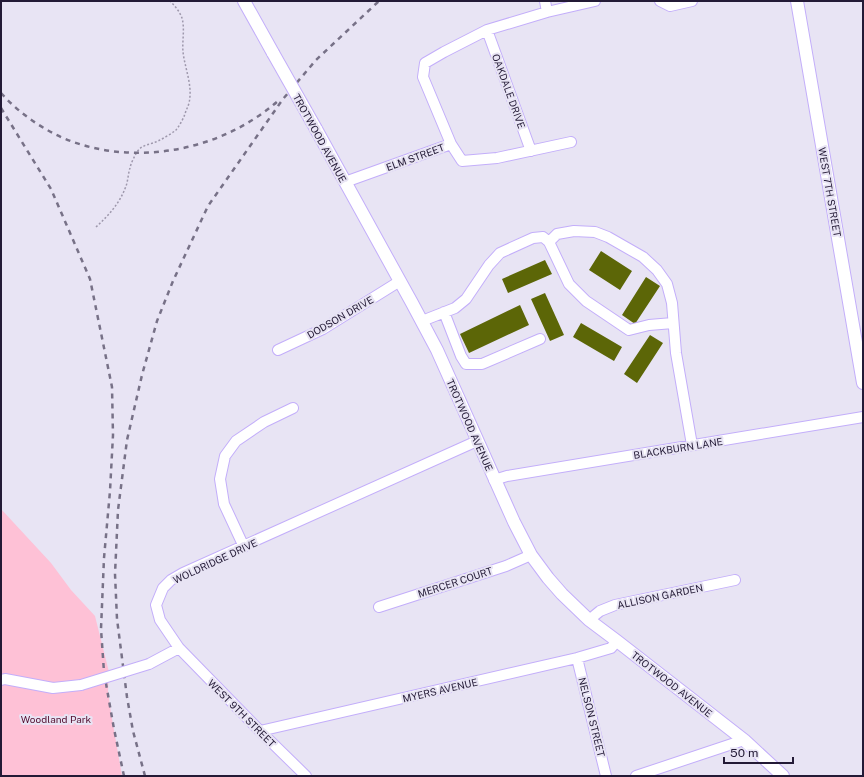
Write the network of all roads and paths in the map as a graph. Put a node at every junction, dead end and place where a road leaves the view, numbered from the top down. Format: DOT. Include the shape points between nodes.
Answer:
graph roads {
  1 [pos="170,1"];
  2 [pos="244,1"];
  3 [pos="545,1"];
  4 [pos="595,1"];
  5 [pos="660,1"];
  6 [pos="692,1"];
  7 [pos="797,1"];
  8 [pos="547,12"];
  9 [pos="487,30"];
  10 [pos="570,142"];
  11 [pos="451,144"];
  12 [pos="531,151"];
  13 [pos="345,182"];
  14 [pos="96,227"];
  15 [pos="549,242"];
  16 [pos="400,281"];
  17 [pos="444,312"];
  18 [pos="422,321"];
  19 [pos="673,324"];
  20 [pos="540,339"];
  21 [pos="859,342"];
  22 [pos="278,350"];
  23 [pos="863,383"];
  24 [pos="293,408"];
  25 [pos="863,418"];
  26 [pos="477,441"];
  27 [pos="692,445"];
  28 [pos="494,480"];
  29 [pos="244,547"];
  30 [pos="531,555"];
  31 [pos="735,580"];
  32 [pos="379,607"];
  33 [pos="589,620"];
  34 [pos="617,641"];
  35 [pos="179,648"];
  36 [pos="577,658"];
  37 [pos="1,680"];
  38 [pos="260,731"];
  39 [pos="744,740"];
  40 [pos="306,776"];
  41 [pos="606,776"];
  42 [pos="636,776"];
  43 [pos="783,776"];
  1 -- 14 [label="path" via="182,18 189,104 177,129 168,136 139,149 130,168 121,199"];
  2 -- 13 [label="main road, TROTWOOD AVENUE, bridge"];
  3 -- 8 [label="street"];
  4 -- 8 [label="street"];
  5 -- 6 [label="street" via="670,6"];
  7 -- 21 [label="main road, WEST 7TH STREET"];
  8 -- 9 [label="street"];
  9 -- 11 [label="street" via="425,63 423,77"];
  9 -- 12 [label="street, OAKDALE DRIVE"];
  10 -- 12 [label="street, ELM STREET"];
  11 -- 12 [label="street, ELM STREET" via="462,161 497,158"];
  11 -- 13 [label="street, ELM STREET"];
  13 -- 16 [label="main road, TROTWOOD AVENUE"];
  15 -- 17 [label="street" via="543,237 533,238 500,253 466,299"];
  15 -- 19 [label="street" via="569,284 586,301 629,330 649,325"];
  15 -- 19 [label="street" via="557,234 574,231 595,232 644,257 667,284 672,303"];
  16 -- 18 [label="main road, TROTWOOD AVENUE"];
  16 -- 22 [label="street, DODSON DRIVE" via="323,329"];
  17 -- 18 [label="street"];
  17 -- 20 [label="street" via="466,364 482,364"];
  18 -- 26 [label="main road, TROTWOOD AVENUE"];
  19 -- 27 [label="street"];
  21 -- 23 [label="main road, WEST 7TH STREET"];
  24 -- 29 [label="street" via="236,440 225,456 220,479 224,504"];
  25 -- 27 [label="street, BLACKBURN LANE"];
  26 -- 28 [label="main road, TROTWOOD AVENUE"];
  26 -- 29 [label="street, WOLDRIDGE DRIVE"];
  27 -- 28 [label="street, BLACKBURN LANE"];
  28 -- 30 [label="main road, TROTWOOD AVENUE"];
  29 -- 35 [label="street, WOLDRIDGE DRIVE" via="183,573 163,588 156,605 160,620"];
  30 -- 32 [label="street, MERCER COURT" via="506,566"];
  30 -- 33 [label="main road, TROTWOOD AVENUE" via="562,594"];
  31 -- 33 [label="street, ALLISON GARDEN" via="615,605 600,611"];
  33 -- 34 [label="main road, TROTWOOD AVENUE"];
  34 -- 36 [label="street, MYERS AVENUE" via="611,648"];
  34 -- 39 [label="main road, TROTWOOD AVENUE"];
  35 -- 37 [label="street, bridge" via="149,664 81,685 53,688"];
  35 -- 38 [label="street, WEST 9TH STREET"];
  36 -- 38 [label="street, MYERS AVENUE"];
  36 -- 41 [label="street, NELSON STREET"];
  38 -- 40 [label="street, WEST 9TH STREET"];
  39 -- 42 [label="street"];
  39 -- 43 [label="main road, TROTWOOD AVENUE"];
}
